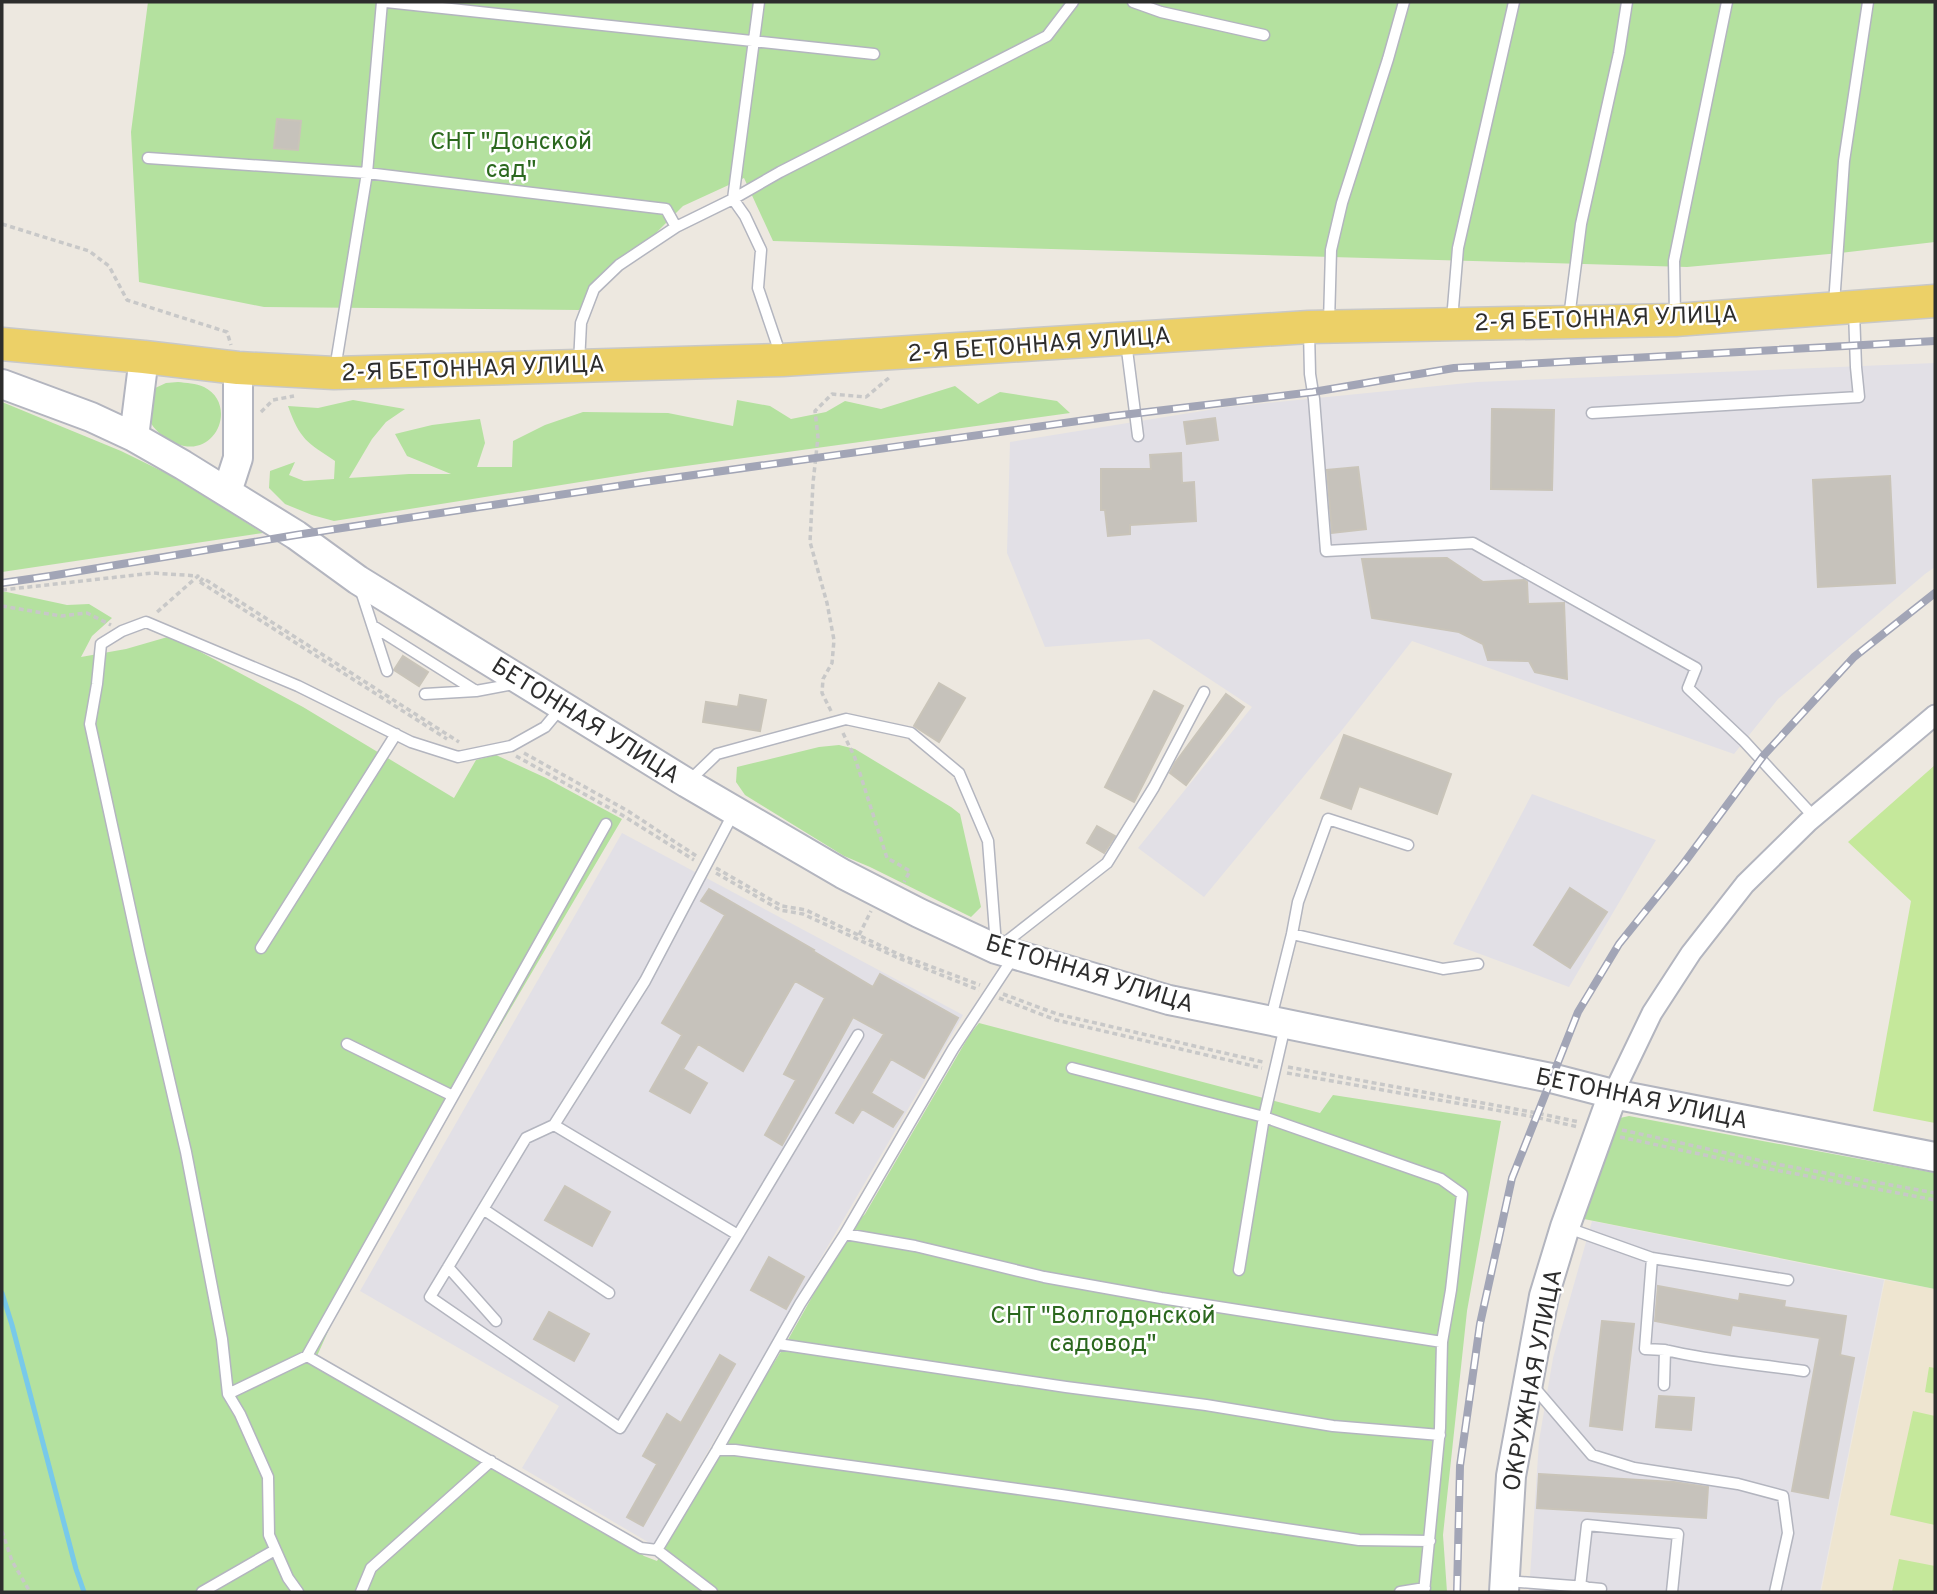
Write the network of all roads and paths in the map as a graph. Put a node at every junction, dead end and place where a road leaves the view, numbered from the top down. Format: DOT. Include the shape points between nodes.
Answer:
graph roads {
  1 [pos="384,2"];
  2 [pos="759,2"];
  3 [pos="1073,2"];
  4 [pos="1133,2"];
  5 [pos="1404,2"];
  6 [pos="1514,2"];
  7 [pos="1627,2"];
  8 [pos="1727,2"];
  9 [pos="1868,2"];
  10 [pos="1264,35"];
  11 [pos="754,41"];
  12 [pos="874,54"];
  13 [pos="148,158"];
  14 [pos="367,173"];
  15 [pos="733,199"];
  16 [pos="2,224"];
  17 [pos="676,227"];
  18 [pos="1935,301"];
  19 [pos="1844,307"];
  20 [pos="1675,320"];
  21 [pos="1568,321"];
  22 [pos="1452,323"];
  23 [pos="1319,327"];
  24 [pos="2,329"];
  25 [pos="1126,338"];
  26 [pos="2,344"];
  27 [pos="144,357"];
  28 [pos="782,360"];
  29 [pos="579,366"];
  30 [pos="238,368"];
  31 [pos="334,373"];
  32 [pos="890,376"];
  33 [pos="2,384"];
  34 [pos="306,396"];
  35 [pos="1592,413"];
  36 [pos="257,418"];
  37 [pos="1138,436"];
  38 [pos="134,438"];
  39 [pos="228,492"];
  40 [pos="200,579"];
  41 [pos="358,580"];
  42 [pos="2,590"];
  43 [pos="2,606"];
  44 [pos="146,622"];
  45 [pos="373,626"];
  46 [pos="122,631"];
  47 [pos="387,671"];
  48 [pos="524,682"];
  49 [pos="476,691"];
  50 [pos="1204,692"];
  51 [pos="425,695"];
  52 [pos="563,706"];
  53 [pos="833,715"];
  54 [pos="1935,715"];
  55 [pos="839,726"];
  56 [pos="396,734"];
  57 [pos="463,744"];
  58 [pos="687,783"];
  59 [pos="735,811"];
  60 [pos="1814,817"];
  61 [pos="607,824"];
  62 [pos="1408,845"];
  63 [pos="894,900"];
  64 [pos="1292,934"];
  65 [pos="859,935"];
  66 [pos="261,948"];
  67 [pos="1006,952"];
  68 [pos="1478,964"];
  69 [pos="1278,1023"];
  70 [pos="858,1035"];
  71 [pos="347,1044"];
  72 [pos="1072,1068"];
  73 [pos="1613,1094"];
  74 [pos="453,1096"];
  75 [pos="1264,1117"];
  76 [pos="554,1125"];
  77 [pos="1619,1129"];
  78 [pos="1611,1135"];
  79 [pos="1935,1157"];
  80 [pos="1935,1193"];
  81 [pos="1935,1200"];
  82 [pos="483,1209"];
  83 [pos="1565,1227"];
  84 [pos="845,1234"];
  85 [pos="738,1236"];
  86 [pos="1652,1258"];
  87 [pos="448,1267"];
  88 [pos="1239,1270"];
  89 [pos="1787,1280"];
  90 [pos="609,1293"];
  91 [pos="496,1321"];
  92 [pos="1442,1342"];
  93 [pos="778,1345"];
  94 [pos="1665,1350"];
  95 [pos="307,1356"];
  96 [pos="1804,1371"];
  97 [pos="1528,1380"];
  98 [pos="1664,1384"];
  99 [pos="228,1394"];
  100 [pos="1440,1435"];
  101 [pos="717,1450"];
  102 [pos="491,1461"];
  103 [pos="2,1531"];
  104 [pos="1430,1541"];
  105 [pos="275,1550"];
  106 [pos="657,1550"];
  107 [pos="1504,1586"];
  108 [pos="1425,1590"];
  109 [pos="1601,1590"];
  110 [pos="30,1592"];
  111 [pos="202,1592"];
  112 [pos="298,1592"];
  113 [pos="361,1592"];
  114 [pos="712,1592"];
  115 [pos="1400,1592"];
  116 [pos="1672,1592"];
  117 [pos="1775,1592"];
  1 -- 11 [label="lane"];
  1 -- 14 [label="lane"];
  2 -- 11 [label="lane"];
  3 -- 15 [label="lane" via="1047,36"];
  4 -- 10 [label="lane"];
  5 -- 23 [label="lane" via="1342,203"];
  6 -- 22 [label="lane" via="1458,248"];
  7 -- 21 [label="lane" via="1581,224"];
  8 -- 20 [label="lane" via="1674,261"];
  9 -- 19 [label="lane" via="1844,161"];
  11 -- 12 [label="lane"];
  11 -- 15 [label="lane"];
  13 -- 14 [label="lane"];
  14 -- 17 [label="lane" via="666,209"];
  14 -- 31 [label="lane"];
  15 -- 17 [label="lane"];
  15 -- 28 [label="lane" via="761,250 758,288"];
  16 -- 30 [label="path" via="89,251 110,266 127,300 227,332"];
  17 -- 29 [label="lane" via="619,265 594,289 581,323"];
  18 -- 19 [label="main road, 2-Я БЕТОННАЯ УЛИЦА"];
  19 -- 20 [label="main road, 2-Я БЕТОННАЯ УЛИЦА"];
  19 -- 35 [label="lane" via="1859,397"];
  20 -- 21 [label="main road, 2-Я БЕТОННАЯ УЛИЦА"];
  21 -- 22 [label="main road, 2-Я БЕТОННАЯ УЛИЦА"];
  22 -- 23 [label="main road, 2-Я БЕТОННАЯ УЛИЦА"];
  23 -- 25 [label="main road, 2-Я БЕТОННАЯ УЛИЦА"];
  23 -- 60 [label="lane" via="1310,374 1326,551 1473,543 1696,668 1688,688"];
  24 -- 27 [label="main road, 2-Я БЕТОННАЯ УЛИЦА"];
  25 -- 28 [label="main road, 2-Я БЕТОННАЯ УЛИЦА"];
  25 -- 37 [label="lane"];
  26 -- 27 [label="main road, 2-Я БЕТОННАЯ УЛИЦА"];
  27 -- 30 [label="main road, 2-Я БЕТОННАЯ УЛИЦА"];
  27 -- 38 [label="main road"];
  28 -- 29 [label="main road, 2-Я БЕТОННАЯ УЛИЦА"];
  29 -- 31 [label="main road, 2-Я БЕТОННАЯ УЛИЦА"];
  30 -- 31 [label="main road, 2-Я БЕТОННАЯ УЛИЦА"];
  30 -- 39 [label="main road" via="238,458"];
  32 -- 53 [label="path" via="866,397 832,394 815,411 818,437 810,542 834,640 822,693"];
  33 -- 38 [label="main road, БЕТОННАЯ УЛИЦА" via="92,417"];
  34 -- 36 [label="path" via="273,400"];
  38 -- 39 [label="main road, БЕТОННАЯ УЛИЦА"];
  39 -- 41 [label="main road, БЕТОННАЯ УЛИЦА"];
  40 -- 42 [label="path" via="153,573"];
  40 -- 44 [label="path"];
  40 -- 57 [label="path"];
  41 -- 45 [label="lane"];
  41 -- 48 [label="main road, БЕТОННАЯ УЛИЦА"];
  43 -- 46 [label="path" via="61,616 87,613"];
  44 -- 46 [label="lane"];
  44 -- 56 [label="lane" via="298,685"];
  45 -- 47 [label="lane"];
  45 -- 49 [label="lane"];
  46 -- 99 [label="lane" via="101,644 90,724 186,1152"];
  48 -- 49 [label="lane"];
  48 -- 52 [label="main road, БЕТОННАЯ УЛИЦА"];
  49 -- 51 [label="lane"];
  50 -- 67 [label="lane" via="1107,863"];
  52 -- 56 [label="lane" via="545,727 511,746 458,757"];
  52 -- 58 [label="main road, БЕТОННАЯ УЛИЦА"];
  54 -- 60 [label="street, ОКРУЖНАЯ УЛИЦА"];
  55 -- 63 [label="path" via="855,758 887,858 910,871"];
  56 -- 66 [label="lane"];
  58 -- 59 [label="main road, БЕТОННАЯ УЛИЦА"];
  58 -- 67 [label="lane" via="717,754 846,719 911,733 959,773 988,841"];
  59 -- 63 [label="main road, БЕТОННАЯ УЛИЦА"];
  59 -- 76 [label="lane" via="645,981"];
  60 -- 73 [label="street, ОКРУЖНАЯ УЛИЦА" via="1745,884 1691,953 1652,1013"];
  61 -- 74 [label="lane"];
  62 -- 64 [label="lane" via="1328,820 1298,902"];
  63 -- 65 [label="path" via="884,918 871,911"];
  63 -- 67 [label="main road, БЕТОННАЯ УЛИЦА"];
  64 -- 68 [label="lane" via="1443,969"];
  64 -- 69 [label="lane"];
  67 -- 69 [label="main road, БЕТОННАЯ УЛИЦА" via="1169,1000"];
  67 -- 84 [label="lane"];
  69 -- 73 [label="main road, БЕТОННАЯ УЛИЦА"];
  69 -- 75 [label="lane"];
  70 -- 85 [label="lane"];
  71 -- 74 [label="lane"];
  72 -- 75 [label="lane"];
  73 -- 79 [label="main road, БЕТОННАЯ УЛИЦА"];
  73 -- 83 [label="main road, ОКРУЖНАЯ УЛИЦА"];
  74 -- 95 [label="lane"];
  75 -- 88 [label="lane"];
  75 -- 92 [label="lane" via="1441,1179 1462,1194"];
  76 -- 82 [label="lane" via="526,1138"];
  76 -- 85 [label="lane"];
  77 -- 80 [label="path"];
  78 -- 81 [label="path"];
  82 -- 87 [label="lane"];
  82 -- 90 [label="lane"];
  83 -- 86 [label="lane"];
  83 -- 97 [label="main road, ОКРУЖНАЯ УЛИЦА" via="1544,1296"];
  84 -- 92 [label="lane" via="1070,1282"];
  84 -- 93 [label="lane"];
  85 -- 87 [label="lane" via="620,1428 430,1297"];
  86 -- 89 [label="lane"];
  86 -- 94 [label="lane" via="1645,1349"];
  87 -- 91 [label="lane"];
  92 -- 100 [label="lane"];
  93 -- 100 [label="lane" via="1333,1426"];
  93 -- 101 [label="lane"];
  94 -- 96 [label="lane"];
  94 -- 98 [label="lane"];
  95 -- 99 [label="lane"];
  95 -- 102 [label="lane"];
  97 -- 107 [label="main road, ОКРУЖНАЯ УЛИЦА" via="1511,1476"];
  97 -- 117 [label="lane" via="1592,1455 1634,1468 1783,1496 1787,1532"];
  99 -- 105 [label="lane" via="268,1477 268,1535"];
  100 -- 104 [label="lane"];
  101 -- 104 [label="lane" via="1359,1540"];
  101 -- 106 [label="lane"];
  102 -- 106 [label="lane" via="641,1548"];
  102 -- 113 [label="lane" via="371,1568"];
  103 -- 110 [label="path"];
  104 -- 108 [label="lane"];
  105 -- 111 [label="lane"];
  105 -- 112 [label="lane"];
  106 -- 114 [label="lane"];
  107 -- 109 [label="lane"];
  108 -- 115 [label="lane"];
  109 -- 116 [label="lane" via="1580,1587 1587,1525 1678,1534"];
}
